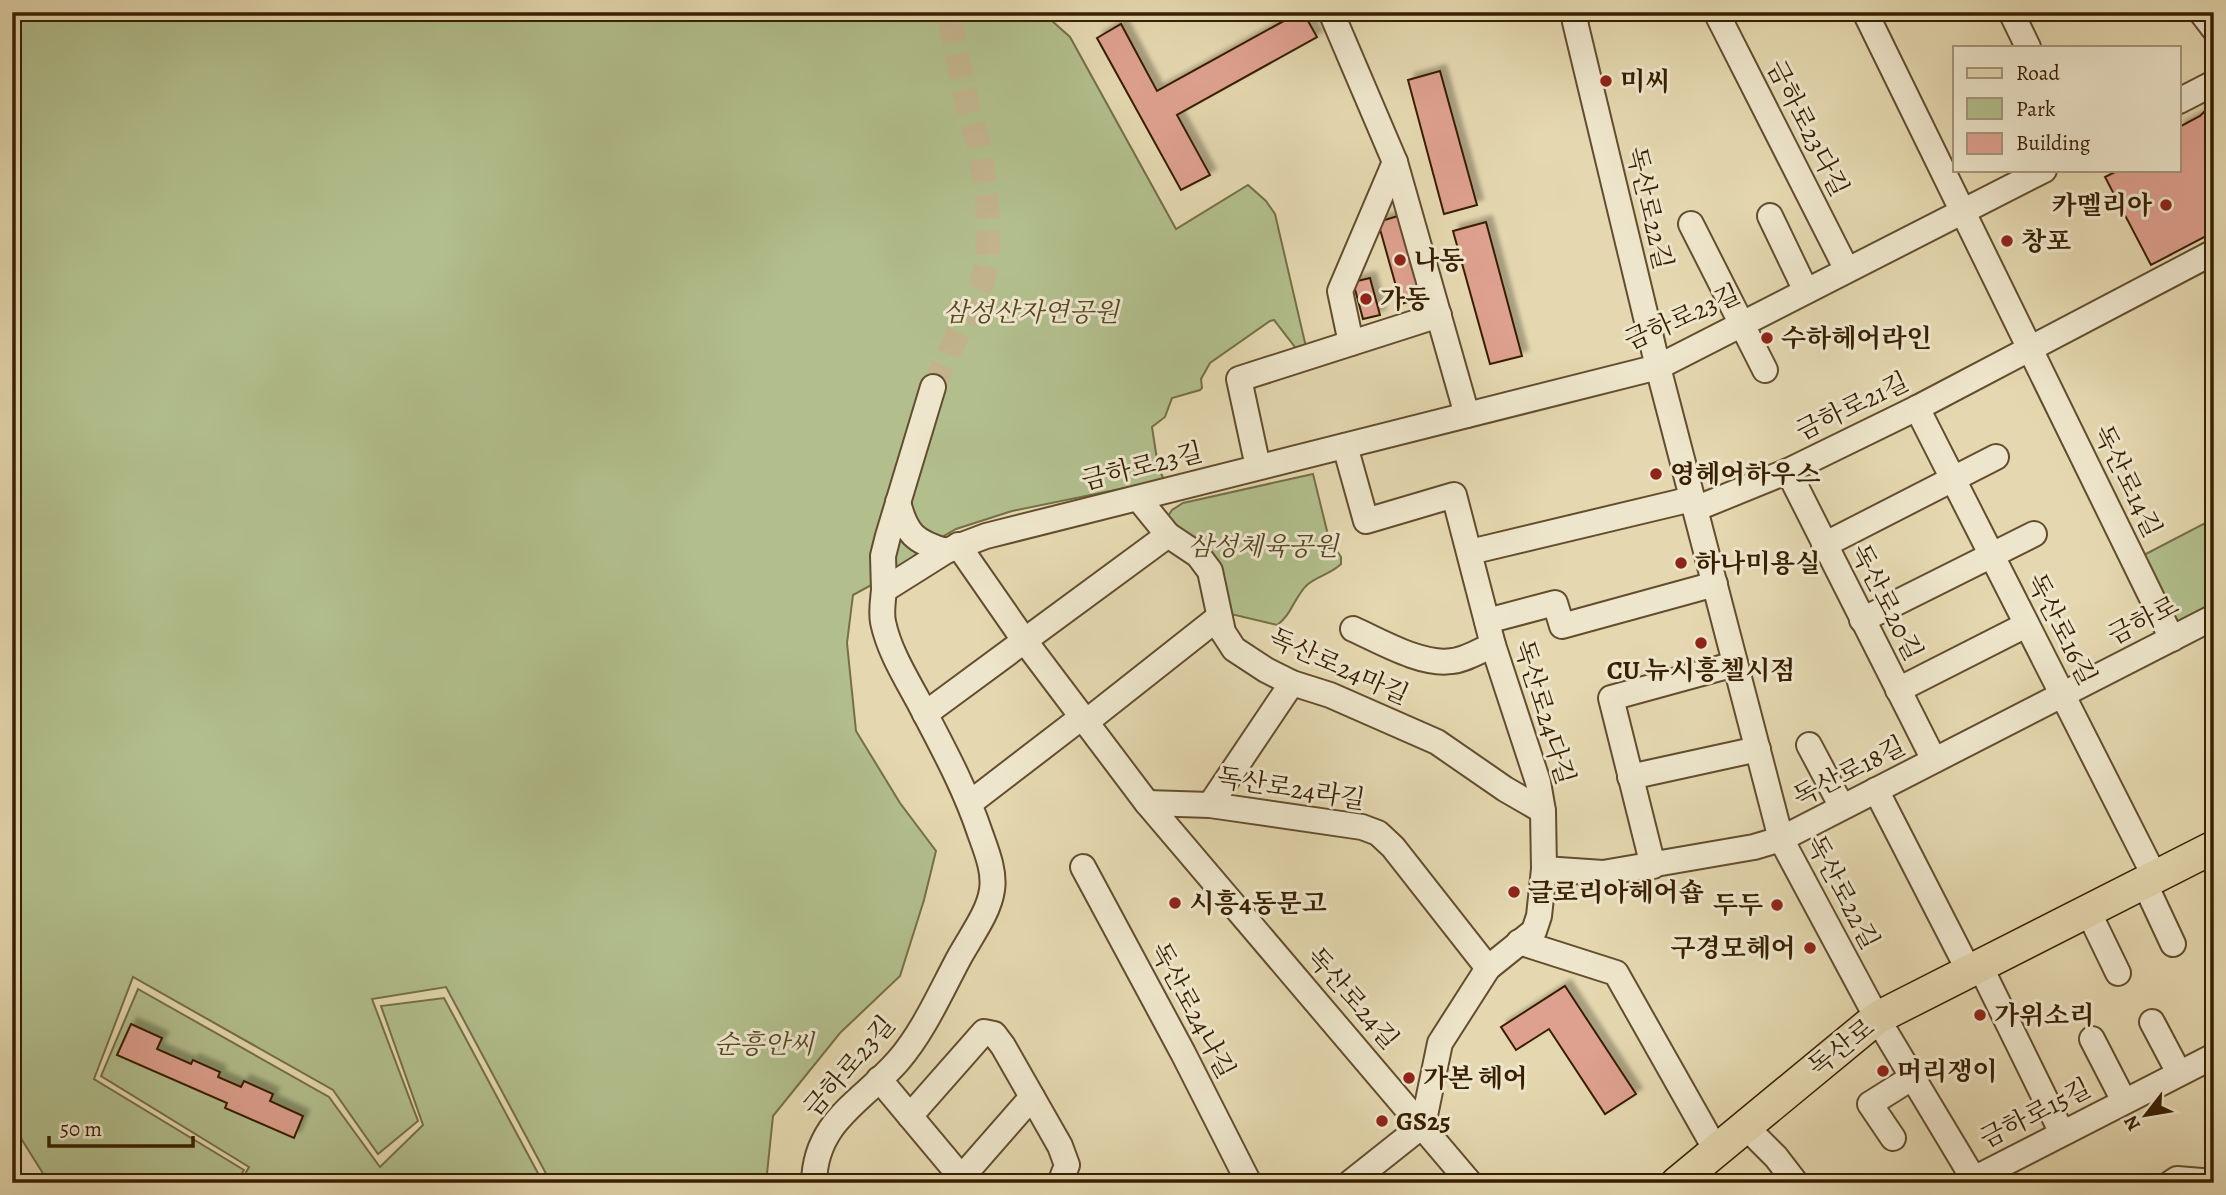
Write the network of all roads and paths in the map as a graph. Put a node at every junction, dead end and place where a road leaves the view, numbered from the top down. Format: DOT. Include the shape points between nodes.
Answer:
graph roads {
  1 [pos="1331,12"];
  2 [pos="1579,12"];
  3 [pos="1716,12"];
  4 [pos="1866,12"];
  5 [pos="2011,12"];
  6 [pos="2201,12"];
  7 [pos="2214,29"];
  8 [pos="2028,46"];
  9 [pos="2214,83"];
  10 [pos="2180,100"];
  11 [pos="1395,162"];
  12 [pos="2040,172"];
  13 [pos="1964,211"];
  14 [pos="1770,216"];
  15 [pos="1691,224"];
  16 [pos="2214,252"];
  17 [pos="1847,270"];
  18 [pos="1806,291"];
  19 [pos="1439,315"];
  20 [pos="1741,324"];
  21 [pos="1351,343"];
  22 [pos="2031,349"];
  23 [pos="1658,367"];
  24 [pos="1765,370"];
  25 [pos="933,387"];
  26 [pos="1917,408"];
  27 [pos="1467,415"];
  28 [pos="1345,446"];
  29 [pos="1996,457"];
  30 [pos="1258,467"];
  31 [pos="1788,471"];
  32 [pos="1953,480"];
  33 [pos="1138,498"];
  34 [pos="898,502"];
  35 [pos="1694,504"];
  36 [pos="2034,534"];
  37 [pos="1168,535"];
  38 [pos="1824,545"];
  39 [pos="952,548"];
  40 [pos="1470,552"];
  41 [pos="1991,556"];
  42 [pos="1715,584"];
  43 [pos="884,590"];
  44 [pos="1219,617"];
  45 [pos="2214,617"];
  46 [pos="1862,620"];
  47 [pos="1487,621"];
  48 [pos="2026,625"];
  49 [pos="1353,629"];
  50 [pos="2172,639"];
  51 [pos="1024,640"];
  52 [pos="1493,645"];
  53 [pos="1735,664"];
  54 [pos="1293,684"];
  55 [pos="1898,690"];
  56 [pos="2061,695"];
  57 [pos="925,714"];
  58 [pos="1084,719"];
  59 [pos="1809,745"];
  60 [pos="1758,749"];
  61 [pos="1934,760"];
  62 [pos="1630,777"];
  63 [pos="1876,790"];
  64 [pos="970,803"];
  65 [pos="1147,803"];
  66 [pos="1210,805"];
  67 [pos="1842,807"];
  68 [pos="1543,811"];
  69 [pos="1781,839"];
  70 [pos="2214,847"];
  71 [pos="1653,866"];
  72 [pos="1083,867"];
  73 [pos="1544,869"];
  74 [pos="2149,880"];
  75 [pos="2088,911"];
  76 [pos="1519,942"];
  77 [pos="2173,944"];
  78 [pos="1488,968"];
  79 [pos="1975,968"];
  80 [pos="2118,973"];
  81 [pos="1877,1018"];
  82 [pos="2152,1022"];
  83 [pos="2092,1039"];
  84 [pos="2214,1056"];
  85 [pos="2179,1073"];
  86 [pos="1913,1077"];
  87 [pos="879,1079"];
  88 [pos="1031,1097"];
  89 [pos="2124,1101"];
  90 [pos="910,1116"];
  91 [pos="1423,1125"];
  92 [pos="1745,1126"];
  93 [pos="2062,1133"];
  94 [pos="1893,1138"];
  95 [pos="1716,1150"];
  96 [pos="960,1181"];
  97 [pos="1972,1181"];
  98 [pos="2214,1182"];
  99 [pos="814,1183"];
  100 [pos="1060,1183"];
  101 [pos="1249,1183"];
  102 [pos="1350,1183"];
  103 [pos="1470,1183"];
  104 [pos="1677,1183"];
  105 [pos="1796,1183"];
  106 [pos="2171,1183"];
  1 -- 11 [label="street"];
  2 -- 23 [label="street, 독산로22길" via="1575,22"];
  3 -- 17 [label="street, 금하로23다길"];
  4 -- 13 [label="street"];
  5 -- 8 [label="street"];
  6 -- 7 [label="street"];
  9 -- 10 [label="street"];
  11 -- 19 [label="street"];
  11 -- 21 [label="street" via="1340,291"];
  12 -- 13 [label="street, 금하로23길"];
  13 -- 17 [label="street, 금하로23길"];
  13 -- 22 [label="street"];
  14 -- 18 [label="street"];
  15 -- 20 [label="street"];
  16 -- 22 [label="street, 금하로21길"];
  17 -- 18 [label="street, 금하로23길"];
  18 -- 20 [label="street, 금하로23길"];
  19 -- 21 [label="street"];
  19 -- 27 [label="street"];
  20 -- 23 [label="street, 금하로23길"];
  20 -- 24 [label="street"];
  21 -- 30 [label="street" via="1239,379"];
  22 -- 26 [label="street, 금하로21길"];
  22 -- 50 [label="street, 독산로14길"];
  23 -- 27 [label="street, 금하로23길"];
  23 -- 35 [label="street, 독산로22길"];
  25 -- 34 [label="street"];
  26 -- 31 [label="street, 금하로21길"];
  26 -- 32 [label="street, 독산로16길"];
  27 -- 28 [label="street, 금하로23길"];
  28 -- 30 [label="street, 금하로23길"];
  28 -- 40 [label="street, 독산로24다길" via="1366,521 1454,495"];
  29 -- 32 [label="street"];
  30 -- 33 [label="street, 금하로23길"];
  31 -- 35 [label="street, 금하로21길"];
  31 -- 38 [label="street, 독산로20길"];
  32 -- 38 [label="street"];
  32 -- 41 [label="street, 독산로16길"];
  33 -- 37 [label="street, 독산로24마길"];
  33 -- 39 [label="street, 금하로23길"];
  34 -- 39 [label="street" via="914,537 923,544"];
  34 -- 43 [label="street" via="883,556"];
  35 -- 40 [label="street"];
  35 -- 42 [label="street, 독산로22길"];
  36 -- 41 [label="street"];
  37 -- 44 [label="street, 독산로24마길" via="1198,555 1210,571"];
  37 -- 51 [label="street"];
  38 -- 46 [label="street, 독산로20길"];
  39 -- 43 [label="street, 금하로23길"];
  39 -- 51 [label="street, 독산로24길"];
  40 -- 47 [label="street, 독산로24다길"];
  41 -- 46 [label="street"];
  41 -- 48 [label="street, 독산로16길"];
  42 -- 47 [label="street" via="1562,626 1555,603"];
  42 -- 53 [label="street, 독산로22길"];
  43 -- 57 [label="street, 금하로23길" via="882,621"];
  44 -- 54 [label="street, 독산로24마길" via="1234,649"];
  44 -- 58 [label="street"];
  45 -- 50 [label="street, 금하로"];
  46 -- 55 [label="street, 독산로20길"];
  47 -- 52 [label="street, 독산로24다길"];
  48 -- 55 [label="street"];
  48 -- 56 [label="street, 독산로16길"];
  49 -- 52 [label="street" via="1434,661 1453,662"];
  50 -- 56 [label="street, 금하로"];
  51 -- 57 [label="street"];
  51 -- 58 [label="street, 독산로24길"];
  52 -- 68 [label="street, 독산로24다길" via="1538,782"];
  53 -- 60 [label="street, 독산로22길"];
  53 -- 62 [label="street" via="1611,698"];
  54 -- 66 [label="street"];
  54 -- 68 [label="street, 독산로24마길" via="1330,695 1437,742"];
  55 -- 61 [label="street, 독산로20길"];
  56 -- 61 [label="street, 독산로18길"];
  56 -- 74 [label="street, 독산로16길"];
  57 -- 64 [label="street, 금하로23길"];
  58 -- 64 [label="street"];
  58 -- 65 [label="street, 독산로24길"];
  59 -- 67 [label="street"];
  60 -- 62 [label="street"];
  60 -- 69 [label="street, 독산로22길"];
  61 -- 63 [label="street, 독산로18길"];
  62 -- 71 [label="street"];
  63 -- 67 [label="street, 독산로18길"];
  63 -- 79 [label="street"];
  64 -- 87 [label="street, 금하로23길" via="992,875 988,904 915,1036"];
  65 -- 66 [label="street, 독산로24라길"];
  65 -- 91 [label="street, 독산로24길"];
  66 -- 78 [label="street, 독산로24라길" via="1378,833 1394,847"];
  67 -- 69 [label="street, 독산로18길"];
  68 -- 73 [label="street, 독산로24다길"];
  69 -- 71 [label="street, 독산로18길"];
  69 -- 81 [label="street, 독산로22길"];
  70 -- 74 [label="main road, 독산로"];
  71 -- 73 [label="street, 독산로18길" via="1603,873"];
  72 -- 101 [label="street, 독산로24나길"];
  73 -- 76 [label="street, 독산로24다길" via="1534,931"];
  74 -- 75 [label="main road, 독산로"];
  74 -- 77 [label="street"];
  75 -- 79 [label="main road, 독산로"];
  75 -- 80 [label="street"];
  76 -- 78 [label="street, 독산로24다길"];
  76 -- 95 [label="street" via="1616,973"];
  78 -- 91 [label="street, 독산로24다길" via="1440,1043"];
  79 -- 81 [label="main road, 독산로"];
  79 -- 93 [label="street"];
  81 -- 86 [label="street, 독산로22길"];
  81 -- 92 [label="main road, 독산로"];
  82 -- 85 [label="street"];
  83 -- 89 [label="street, 금하로15길"];
  84 -- 85 [label="street, 금하로15길"];
  85 -- 89 [label="street, 금하로15길"];
  86 -- 94 [label="street" via="1870,1104"];
  86 -- 97 [label="street, 독산로22길"];
  87 -- 90 [label="street"];
  87 -- 99 [label="street, 금하로23길" via="826,1134 817,1154"];
  88 -- 90 [label="street" via="999,1040 984,1032"];
  88 -- 96 [label="street"];
  88 -- 100 [label="street" via="1067,1165"];
  89 -- 93 [label="street, 금하로15길"];
  90 -- 96 [label="street"];
  91 -- 102 [label="street"];
  91 -- 103 [label="street, 독산로24길"];
  92 -- 95 [label="main road, 독산로"];
  92 -- 105 [label="street"];
  93 -- 97 [label="street, 금하로15길"];
  95 -- 104 [label="main road, 독산로"];
  98 -- 106 [label="street" via="2177,1179"];
}
